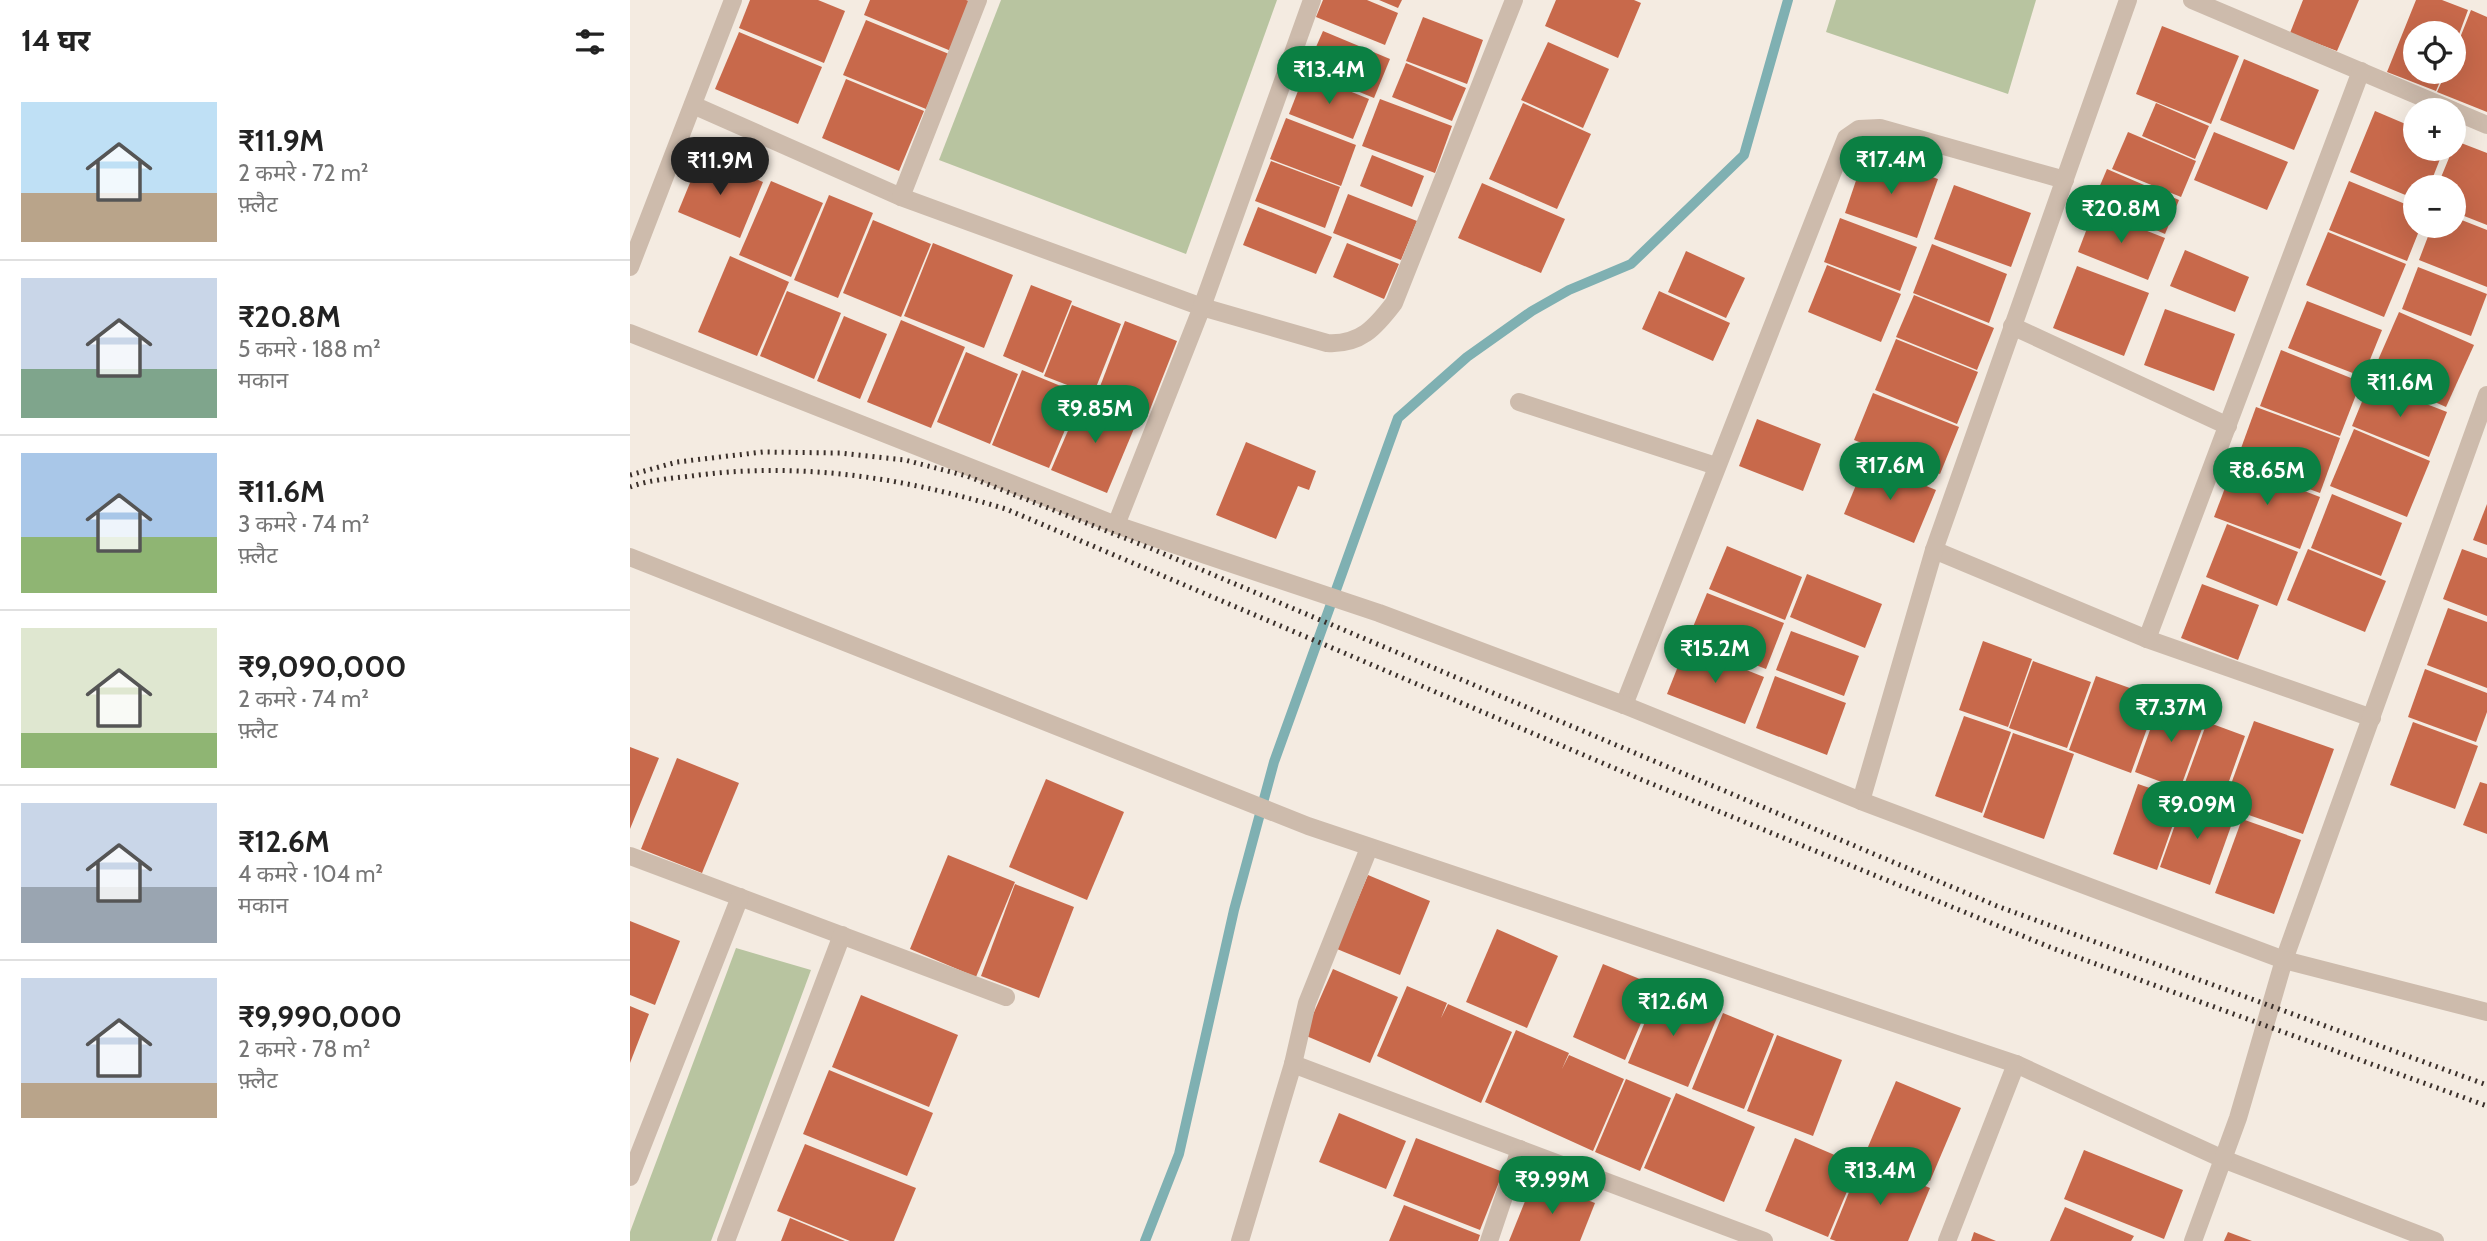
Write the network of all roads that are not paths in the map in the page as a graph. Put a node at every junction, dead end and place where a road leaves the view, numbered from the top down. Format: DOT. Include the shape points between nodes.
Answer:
graph roads {
  1 [pos="733,0"];
  2 [pos="978,0"];
  3 [pos="1312,0"];
  4 [pos="1514,0"];
  5 [pos="2129,0"];
  6 [pos="2192,0"];
  7 [pos="2361,71"];
  8 [pos="2423,98"];
  9 [pos="694,105"];
  10 [pos="2466,116"];
  11 [pos="2487,125"];
  12 [pos="2065,180"];
  13 [pos="901,197"];
  14 [pos="630,267"];
  15 [pos="1202,307"];
  16 [pos="2012,326"];
  17 [pos="630,333"];
  18 [pos="2487,396"];
  19 [pos="1519,402"];
  20 [pos="2228,426"];
  21 [pos="1716,466"];
  22 [pos="1116,525"];
  23 [pos="1934,550"];
  24 [pos="630,557"];
  25 [pos="2147,639"];
  26 [pos="1624,705"];
  27 [pos="2372,718"];
  28 [pos="1861,801"];
  29 [pos="1368,848"];
  30 [pos="630,856"];
  31 [pos="740,897"];
  32 [pos="842,935"];
  33 [pos="2284,960"];
  34 [pos="1006,997"];
  35 [pos="2487,1012"];
  36 [pos="1293,1064"];
  37 [pos="2016,1064"];
  38 [pos="1520,1149"];
  39 [pos="2223,1159"];
  40 [pos="630,1177"];
  41 [pos="726,1241"];
  42 [pos="1240,1241"];
  43 [pos="1489,1241"];
  44 [pos="1764,1241"];
  45 [pos="1947,1241"];
  46 [pos="2193,1241"];
  47 [pos="2435,1241"];
  1 -- 9 [label="street"];
  2 -- 13 [label="street"];
  3 -- 15 [label="street"];
  4 -- 15 [label="street" via="1394,303 1377,325 1359,338 1327,344"];
  5 -- 12 [label="street"];
  6 -- 7 [label="street"];
  7 -- 8 [label="street"];
  7 -- 20 [label="street"];
  9 -- 13 [label="street"];
  9 -- 14 [label="street"];
  10 -- 11 [label="street"];
  12 -- 16 [label="street"];
  12 -- 21 [label="street" via="1880,128 1859,129 1846,138"];
  13 -- 15 [label="street"];
  15 -- 22 [label="street"];
  16 -- 20 [label="street"];
  16 -- 23 [label="street"];
  17 -- 22 [label="street"];
  18 -- 27 [label="street"];
  19 -- 21 [label="street"];
  20 -- 25 [label="street"];
  21 -- 26 [label="street"];
  22 -- 26 [label="street" via="1379,613"];
  23 -- 25 [label="street"];
  23 -- 28 [label="street"];
  24 -- 29 [label="street" via="1229,797"];
  25 -- 27 [label="street"];
  26 -- 28 [label="street"];
  27 -- 33 [label="street"];
  28 -- 33 [label="street"];
  29 -- 36 [label="street" via="1307,1003"];
  29 -- 37 [label="street"];
  30 -- 31 [label="street"];
  31 -- 32 [label="street"];
  31 -- 40 [label="street"];
  32 -- 34 [label="street"];
  32 -- 41 [label="street"];
  33 -- 35 [label="street"];
  33 -- 39 [label="street"];
  36 -- 38 [label="street"];
  36 -- 42 [label="street"];
  37 -- 39 [label="street"];
  37 -- 45 [label="street"];
  38 -- 43 [label="street"];
  38 -- 44 [label="street"];
  39 -- 46 [label="street"];
  39 -- 47 [label="street"];
}
